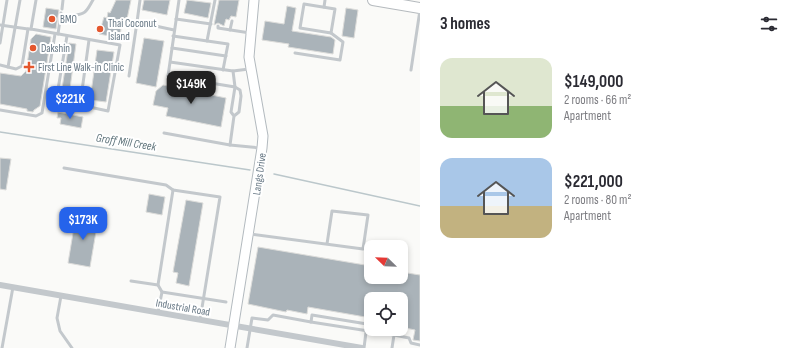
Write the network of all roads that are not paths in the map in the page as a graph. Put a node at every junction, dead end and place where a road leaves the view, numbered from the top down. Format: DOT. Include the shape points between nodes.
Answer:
graph roads {
  1 [pos="7,0"];
  2 [pos="20,0"];
  3 [pos="36,0"];
  4 [pos="63,0"];
  5 [pos="93,0"];
  6 [pos="140,0"];
  7 [pos="180,0"];
  8 [pos="215,0"];
  9 [pos="254,0"];
  10 [pos="325,0"];
  11 [pos="373,0"];
  12 [pos="324,7"];
  13 [pos="420,8"];
  14 [pos="62,9"];
  15 [pos="61,13"];
  16 [pos="74,15"];
  17 [pos="176,19"];
  18 [pos="232,21"];
  19 [pos="137,22"];
  20 [pos="210,24"];
  21 [pos="2,25"];
  22 [pos="218,26"];
  23 [pos="16,28"];
  24 [pos="30,29"];
  25 [pos="174,30"];
  26 [pos="230,30"];
  27 [pos="418,30"];
  28 [pos="250,33"];
  29 [pos="331,33"];
  30 [pos="57,34"];
  31 [pos="66,36"];
  32 [pos="173,36"];
  33 [pos="89,40"];
  34 [pos="207,41"];
  35 [pos="0,43"];
  36 [pos="172,48"];
  37 [pos="295,53"];
  38 [pos="226,56"];
  39 [pos="170,62"];
  40 [pos="0,65"];
  41 [pos="8,67"];
  42 [pos="251,69"];
  43 [pos="223,70"];
  44 [pos="411,70"];
  45 [pos="233,71"];
  46 [pos="129,76"];
  47 [pos="235,87"];
  48 [pos="80,105"];
  49 [pos="0,110"];
  50 [pos="234,116"];
  51 [pos="164,132"];
  52 [pos="230,145"];
  53 [pos="262,148"];
  54 [pos="64,168"];
  55 [pos="174,190"];
  56 [pos="250,234"];
  57 [pos="327,244"];
  58 [pos="131,281"];
  59 [pos="0,285"];
  60 [pos="158,285"];
  61 [pos="13,287"];
  62 [pos="162,292"];
  63 [pos="61,296"];
  64 [pos="203,299"];
  65 [pos="226,302"];
  66 [pos="158,312"];
  67 [pos="200,320"];
  68 [pos="311,322"];
  69 [pos="364,323"];
  70 [pos="234,326"];
  71 [pos="250,328"];
  72 [pos="364,331"];
  73 [pos="366,336"];
  74 [pos="394,336"];
  75 [pos="399,336"];
  76 [pos="414,344"];
  77 [pos="420,345"];
  78 [pos="2,348"];
  79 [pos="72,348"];
  80 [pos="230,348"];
  81 [pos="247,348"];
  82 [pos="363,348"];
  83 [pos="392,348"];
  84 [pos="413,348"];
  1 -- 21 [label="lane"];
  2 -- 23 [label="lane"];
  3 -- 24 [label="lane"];
  4 -- 14 [label="lane"];
  5 -- 16 [label="lane" via="83,15"];
  6 -- 19 [label="lane"];
  7 -- 17 [label="lane"];
  8 -- 20 [label="lane"];
  9 -- 28 [label="street, Langs Drive"];
  10 -- 12 [label="lane"];
  11 -- 13 [label="main road"];
  12 -- 29 [label="lane" via="335,9"];
  12 -- 29 [label="lane" via="304,4 300,28"];
  13 -- 27 [label="lane"];
  15 -- 30 [label="lane"];
  17 -- 20 [label="lane"];
  17 -- 25 [label="lane"];
  18 -- 26 [label="lane"];
  19 -- 25 [label="lane"];
  19 -- 46 [label="lane"];
  20 -- 34 [label="lane"];
  21 -- 23 [label="lane"];
  21 -- 35 [label="lane"];
  22 -- 26 [label="lane"];
  23 -- 24 [label="lane"];
  23 -- 41 [label="lane"];
  24 -- 30 [label="lane"];
  24 -- 41 [label="lane" via="22,66 16,69"];
  25 -- 32 [label="lane"];
  26 -- 28 [label="lane"];
  27 -- 44 [label="lane"];
  28 -- 42 [label="street, Langs Drive"];
  29 -- 37 [label="lane" via="344,42 340,60"];
  30 -- 31 [label="lane"];
  30 -- 49 [label="lane" via="42,113 36,116"];
  31 -- 33 [label="lane"];
  31 -- 48 [label="lane" via="56,101"];
  32 -- 34 [label="lane"];
  32 -- 36 [label="lane"];
  33 -- 48 [label="lane"];
  33 -- 48 [label="lane" via="120,45 108,111"];
  34 -- 38 [label="lane" via="228,44"];
  36 -- 38 [label="lane"];
  36 -- 39 [label="lane"];
  38 -- 43 [label="lane"];
  39 -- 43 [label="lane"];
  39 -- 47 [label="lane" via="168,76"];
  40 -- 41 [label="lane"];
  42 -- 45 [label="lane"];
  42 -- 53 [label="street, Langs Drive" via="263,136"];
  43 -- 45 [label="lane"];
  45 -- 47 [label="lane"];
  47 -- 50 [label="lane" via="231,112"];
  47 -- 50 [label="lane" via="240,90 242,96 239,112"];
  50 -- 52 [label="lane"];
  51 -- 52 [label="lane"];
  52 -- 53 [label="lane"];
  53 -- 56 [label="street, Langs Drive"];
  54 -- 55 [label="lane" via="166,185"];
  55 -- 60 [label="lane"];
  55 -- 64 [label="lane" via="220,197"];
  56 -- 57 [label="lane"];
  56 -- 70 [label="street, Langs Drive"];
  57 -- 57 [label="lane" via="364,249 368,215 332,211"];
  58 -- 60 [label="lane"];
  59 -- 61 [label="street, Industrial Road"];
  60 -- 62 [label="lane"];
  61 -- 63 [label="street, Industrial Road"];
  61 -- 78 [label="lane"];
  62 -- 64 [label="lane"];
  62 -- 66 [label="lane"];
  63 -- 66 [label="street, Industrial Road"];
  63 -- 79 [label="lane" via="57,318 60,331"];
  64 -- 65 [label="lane"];
  64 -- 67 [label="lane"];
  66 -- 67 [label="street, Industrial Road"];
  67 -- 70 [label="street, Industrial Road"];
  68 -- 69 [label="lane" via="312,315"];
  68 -- 71 [label="lane" via="273,316 268,320 252,318"];
  68 -- 72 [label="lane"];
  70 -- 71 [label="street, Industrial Road"];
  70 -- 80 [label="street, Langs Drive"];
  71 -- 81 [label="lane"];
  71 -- 82 [label="street, Industrial Road"];
  73 -- 82 [label="lane"];
  74 -- 83 [label="lane"];
  75 -- 76 [label="lane" via="409,338"];
  76 -- 77 [label="lane"];
  76 -- 84 [label="lane"];
}
